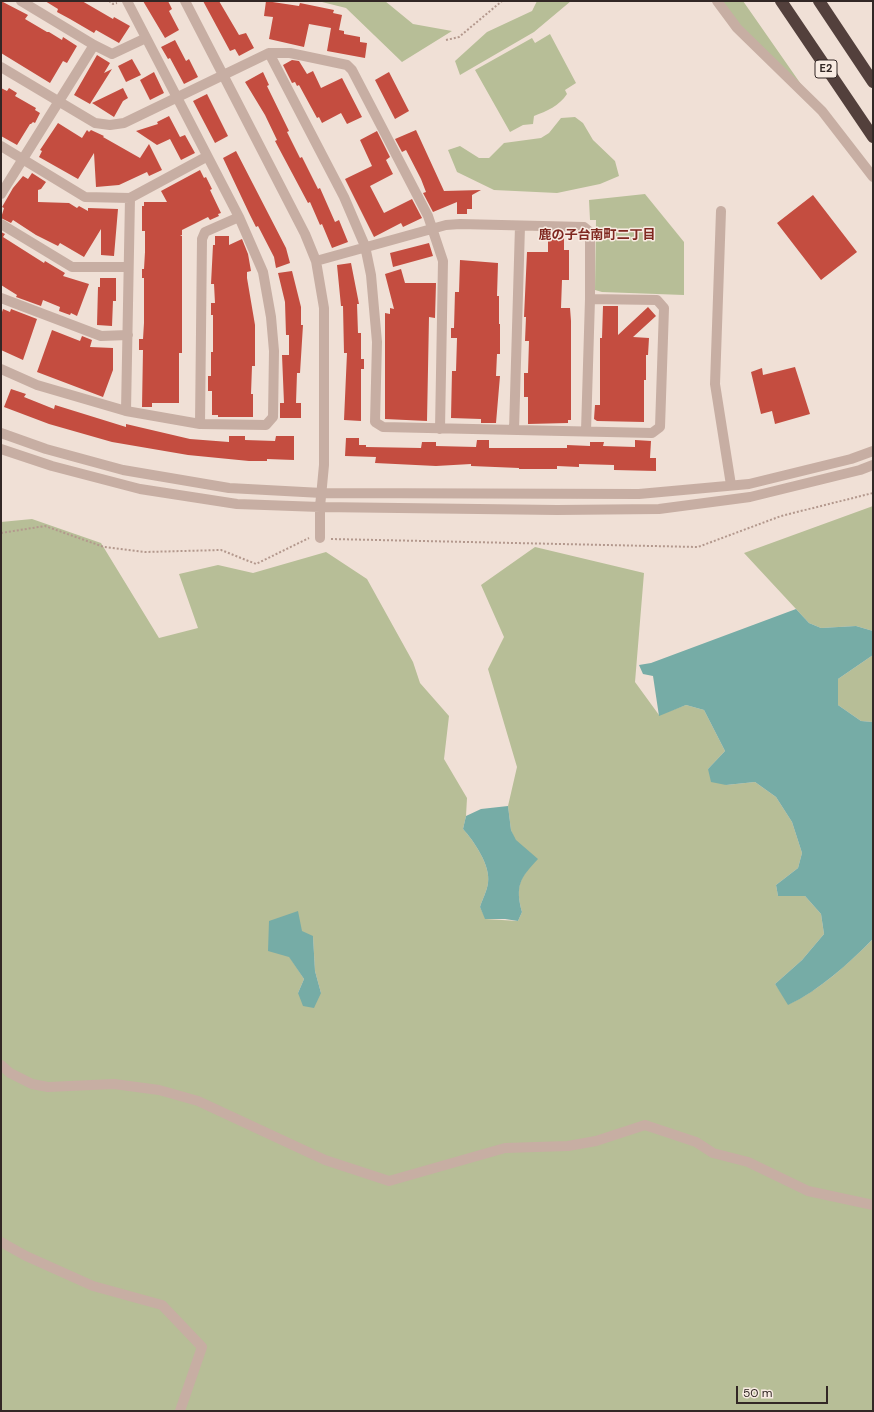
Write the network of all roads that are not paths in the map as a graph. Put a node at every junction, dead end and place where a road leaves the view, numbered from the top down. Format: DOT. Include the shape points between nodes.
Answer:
graph roads {
  1 [pos="21,1"];
  2 [pos="127,1"];
  3 [pos="185,1"];
  4 [pos="717,1"];
  5 [pos="781,1"];
  6 [pos="819,1"];
  7 [pos="146,38"];
  8 [pos="94,45"];
  9 [pos="269,53"];
  10 [pos="1,67"];
  11 [pos="223,75"];
  12 [pos="873,82"];
  13 [pos="177,98"];
  14 [pos="59,102"];
  15 [pos="873,137"];
  16 [pos="1,146"];
  17 [pos="206,157"];
  18 [pos="23,160"];
  19 [pos="873,177"];
  20 [pos="1,194"];
  21 [pos="130,198"];
  22 [pos="721,211"];
  23 [pos="239,217"];
  24 [pos="1,224"];
  25 [pos="520,226"];
  26 [pos="434,228"];
  27 [pos="365,246"];
  28 [pos="316,261"];
  29 [pos="128,267"];
  30 [pos="1,298"];
  31 [pos="590,299"];
  32 [pos="128,335"];
  33 [pos="1,369"];
  34 [pos="126,411"];
  35 [pos="200,424"];
  36 [pos="440,429"];
  37 [pos="514,430"];
  38 [pos="586,431"];
  39 [pos="1,433"];
  40 [pos="1,449"];
  41 [pos="873,451"];
  42 [pos="873,465"];
  43 [pos="730,485"];
  44 [pos="322,493"];
  45 [pos="320,507"];
  46 [pos="320,538"];
  47 [pos="1,1065"];
  48 [pos="873,1205"];
  49 [pos="1,1242"];
  50 [pos="180,1411"];
  1 -- 8 [label="street"];
  2 -- 7 [label="street"];
  3 -- 11 [label="street"];
  4 -- 19 [label="street" via="736,28 822,111"];
  5 -- 15 [label="highway, E2"];
  6 -- 12 [label="highway, E2"];
  7 -- 8 [label="street" via="112,54"];
  7 -- 13 [label="street"];
  8 -- 14 [label="street"];
  9 -- 11 [label="street"];
  9 -- 26 [label="street" via="290,53 347,65 352,70"];
  9 -- 27 [label="street" via="344,197"];
  10 -- 14 [label="street"];
  11 -- 13 [label="street"];
  11 -- 28 [label="street" via="305,234"];
  13 -- 14 [label="street" via="124,123 110,125 95,123"];
  13 -- 17 [label="street"];
  14 -- 18 [label="street"];
  16 -- 18 [label="street"];
  17 -- 21 [label="street"];
  17 -- 23 [label="street"];
  18 -- 20 [label="street"];
  18 -- 21 [label="street" via="85,197"];
  21 -- 29 [label="street"];
  22 -- 43 [label="street" via="715,384"];
  23 -- 35 [label="street" via="205,232 202,239"];
  23 -- 35 [label="street" via="264,272 272,317 273,417 266,425"];
  24 -- 29 [label="street" via="72,267"];
  25 -- 26 [label="street" via="460,224"];
  25 -- 31 [label="street" via="584,227 590,232"];
  25 -- 37 [label="street"];
  26 -- 27 [label="street"];
  26 -- 36 [label="street" via="443,261"];
  27 -- 28 [label="street"];
  27 -- 36 [label="street" via="371,276 377,342 375,422 383,427"];
  28 -- 44 [label="street" via="324,308"];
  29 -- 32 [label="street"];
  30 -- 32 [label="street" via="101,336"];
  31 -- 38 [label="street"];
  31 -- 38 [label="street" via="657,300 664,308 660,427 652,433"];
  32 -- 34 [label="street"];
  33 -- 34 [label="street" via="38,385"];
  34 -- 35 [label="street"];
  36 -- 37 [label="street"];
  37 -- 38 [label="street"];
  39 -- 44 [label="street" via="46,450 123,470 229,488"];
  40 -- 45 [label="street" via="52,466 140,489 237,504"];
  41 -- 43 [label="street" via="851,459 749,484"];
  42 -- 45 [label="street" via="750,497 659,509"];
  43 -- 44 [label="street" via="639,494"];
  44 -- 45 [label="street"];
  45 -- 46 [label="street"];
  47 -- 48 [label="street" via="10,1073 32,1084 48,1087 114,1084 159,1090 198,1101 325,1160 389,1180 505,1148 568,1146 596,1141 646,1125 696,1142 713,1153 748,1162 808,1191"];
  49 -- 50 [label="street" via="94,1286 162,1305 202,1347"];
}
